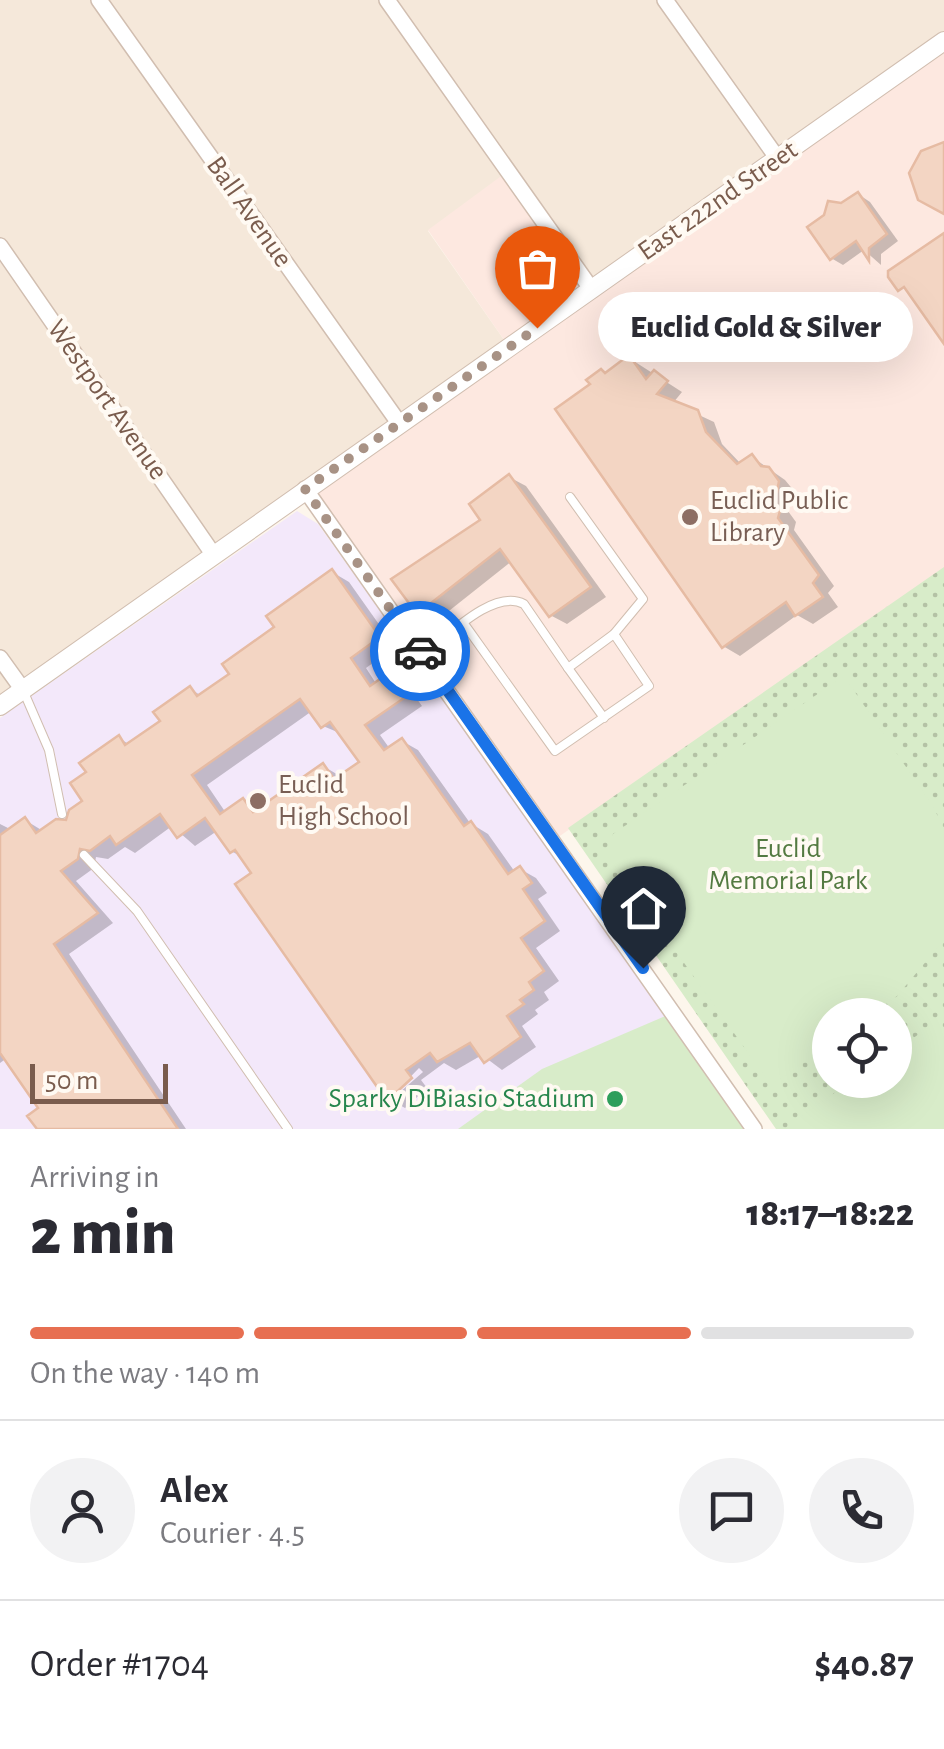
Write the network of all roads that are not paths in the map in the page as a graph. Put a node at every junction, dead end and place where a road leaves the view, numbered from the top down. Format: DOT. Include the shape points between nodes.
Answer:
graph roads {
  1 [pos="99,0"];
  2 [pos="387,0"];
  3 [pos="665,0"];
  4 [pos="944,41"];
  5 [pos="778,159"];
  6 [pos="0,246"];
  7 [pos="592,290"];
  8 [pos="400,423"];
  9 [pos="305,489"];
  10 [pos="570,497"];
  11 [pos="213,554"];
  12 [pos="464,625"];
  13 [pos="614,634"];
  14 [pos="423,655"];
  15 [pos="0,658"];
  16 [pos="568,668"];
  17 [pos="23,690"];
  18 [pos="0,706"];
  19 [pos="604,718"];
  20 [pos="62,814"];
  21 [pos="84,854"];
  22 [pos="288,1129"];
  23 [pos="754,1129"];
  1 -- 8 [label="street, Ball Avenue"];
  2 -- 7 [label="street"];
  3 -- 5 [label="street"];
  4 -- 5 [label="street, East 222nd Street"];
  5 -- 7 [label="street, East 222nd Street"];
  6 -- 11 [label="street, Westport Avenue"];
  7 -- 8 [label="street, East 222nd Street"];
  8 -- 9 [label="street, East 222nd Street"];
  9 -- 11 [label="street, East 222nd Street"];
  9 -- 14 [label="street"];
  10 -- 13 [label="lane" via="643,600"];
  11 -- 17 [label="street, East 222nd Street"];
  12 -- 14 [label="lane"];
  12 -- 16 [label="lane" via="494,604 519,600"];
  12 -- 19 [label="lane" via="555,750"];
  13 -- 16 [label="lane"];
  13 -- 19 [label="lane" via="649,686"];
  14 -- 23 [label="street"];
  15 -- 17 [label="street"];
  16 -- 19 [label="lane"];
  17 -- 18 [label="street, East 222nd Street"];
  17 -- 20 [label="lane" via="50,750"];
  21 -- 22 [label="lane" via="137,911"];
}
